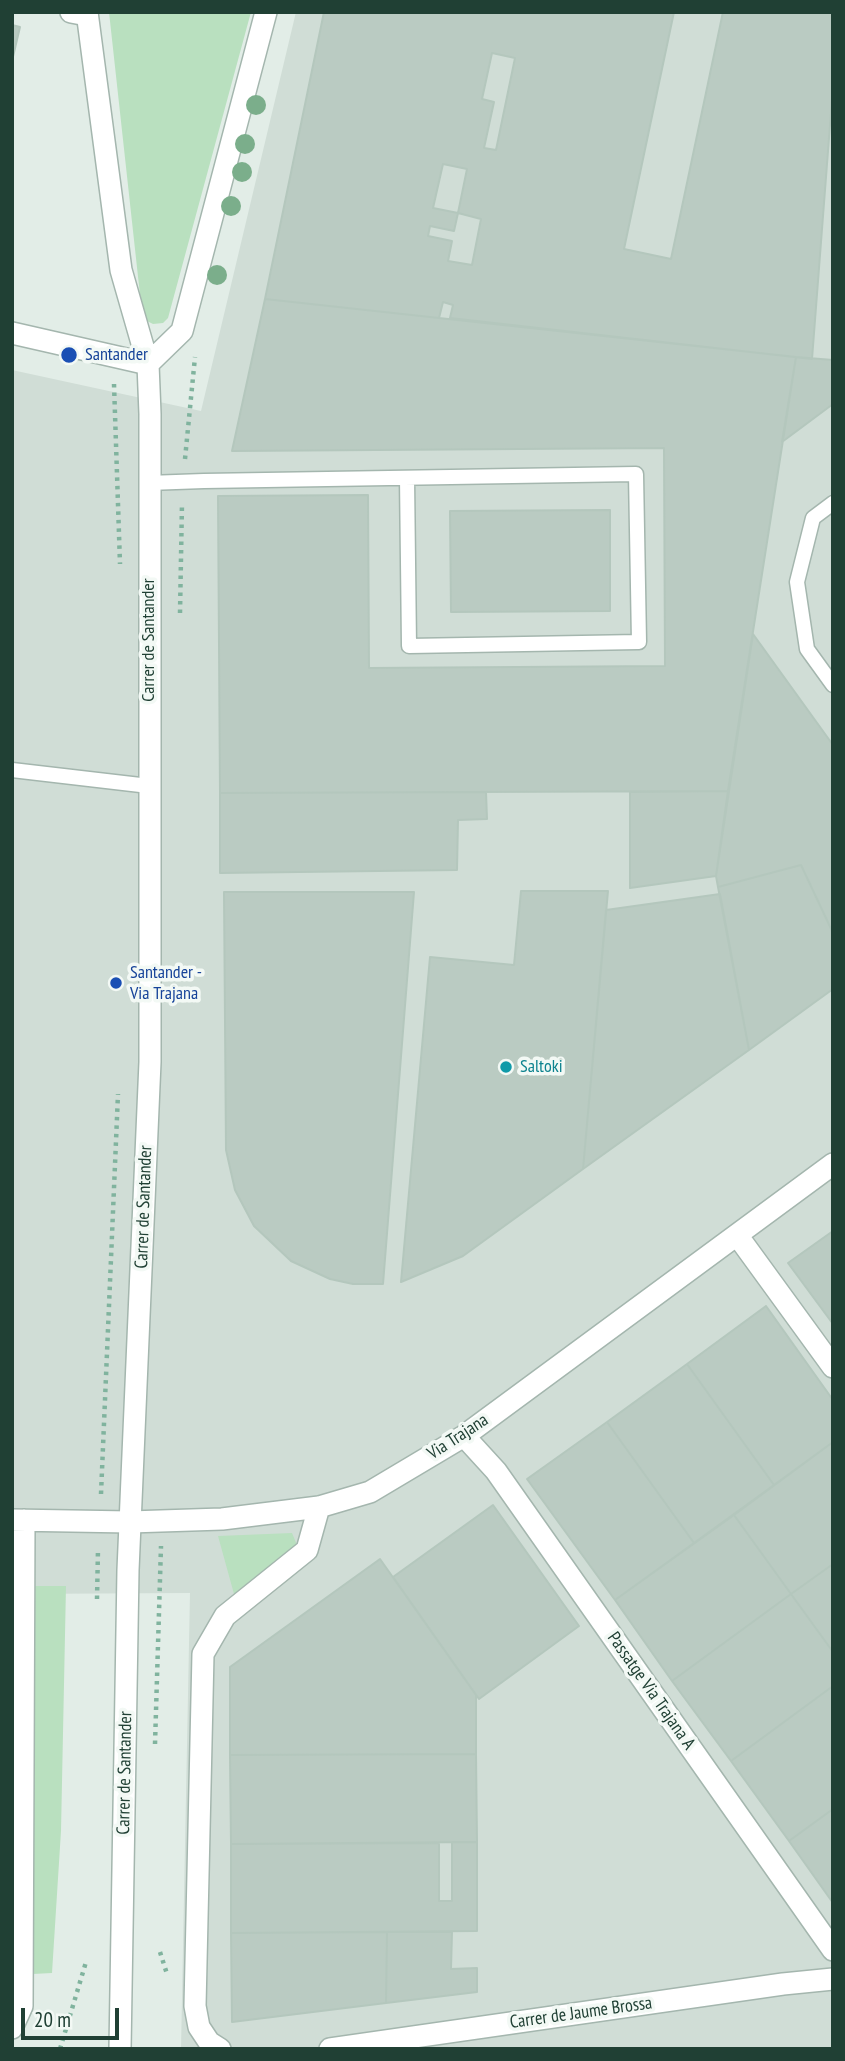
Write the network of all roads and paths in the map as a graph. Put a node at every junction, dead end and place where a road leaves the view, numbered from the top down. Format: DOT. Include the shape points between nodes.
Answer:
graph roads {
  1 [pos="267,12"];
  2 [pos="82,13"];
  3 [pos="12,333"];
  4 [pos="112,355"];
  5 [pos="148,365"];
  6 [pos="407,478"];
  7 [pos="148,483"];
  8 [pos="833,503"];
  9 [pos="120,572"];
  10 [pos="833,685"];
  11 [pos="12,770"];
  12 [pos="149,786"];
  13 [pos="118,1093"];
  14 [pos="833,1164"];
  15 [pos="737,1235"];
  16 [pos="833,1367"];
  17 [pos="464,1436"];
  18 [pos="319,1507"];
  19 [pos="18,1520"];
  20 [pos="100,1522"];
  21 [pos="130,1522"];
  22 [pos="98,1609"];
  23 [pos="833,1950"];
  24 [pos="86,1962"];
  25 [pos="833,1979"];
  26 [pos="14,2026"];
  27 [pos="60,2049"];
  28 [pos="120,2049"];
  29 [pos="220,2049"];
  30 [pos="330,2049"];
  1 -- 5 [label="street" via="182,331"];
  2 -- 5 [label="street, Carrer de Santander" via="109,159 121,270"];
  3 -- 4 [label="street"];
  4 -- 5 [label="street"];
  4 -- 9 [label="path, Carrer de Santander"];
  5 -- 7 [label="street, Carrer de Santander"];
  6 -- 6 [label="lane" via="636,474 639,642 409,646"];
  6 -- 7 [label="lane"];
  7 -- 12 [label="street, Carrer de Santander"];
  8 -- 10 [label="lane" via="813,518 797,582 807,649"];
  11 -- 12 [label="lane"];
  12 -- 21 [label="street, Carrer de Santander" via="150,1062"];
  13 -- 20 [label="path, Carrer de Santander"];
  14 -- 15 [label="street, Via Trajana"];
  15 -- 16 [label="street"];
  15 -- 17 [label="street, Via Trajana"];
  17 -- 18 [label="street, Via Trajana" via="370,1492"];
  17 -- 23 [label="street, Passatge Via Trajana A" via="496,1471"];
  18 -- 21 [label="street, Via Trajana" via="222,1519"];
  18 -- 29 [label="street" via="307,1549 225,1616 202,1654 195,2006 199,2027"];
  19 -- 20 [label="street, Via Trajana"];
  19 -- 26 [label="street" via="22,2006"];
  20 -- 21 [label="street, Via Trajana"];
  20 -- 22 [label="path, Carrer de Santander"];
  21 -- 28 [label="street, Carrer de Santander"];
  24 -- 27 [label="path"];
  25 -- 30 [label="street, Carrer de Jaume Brossa"];
}
